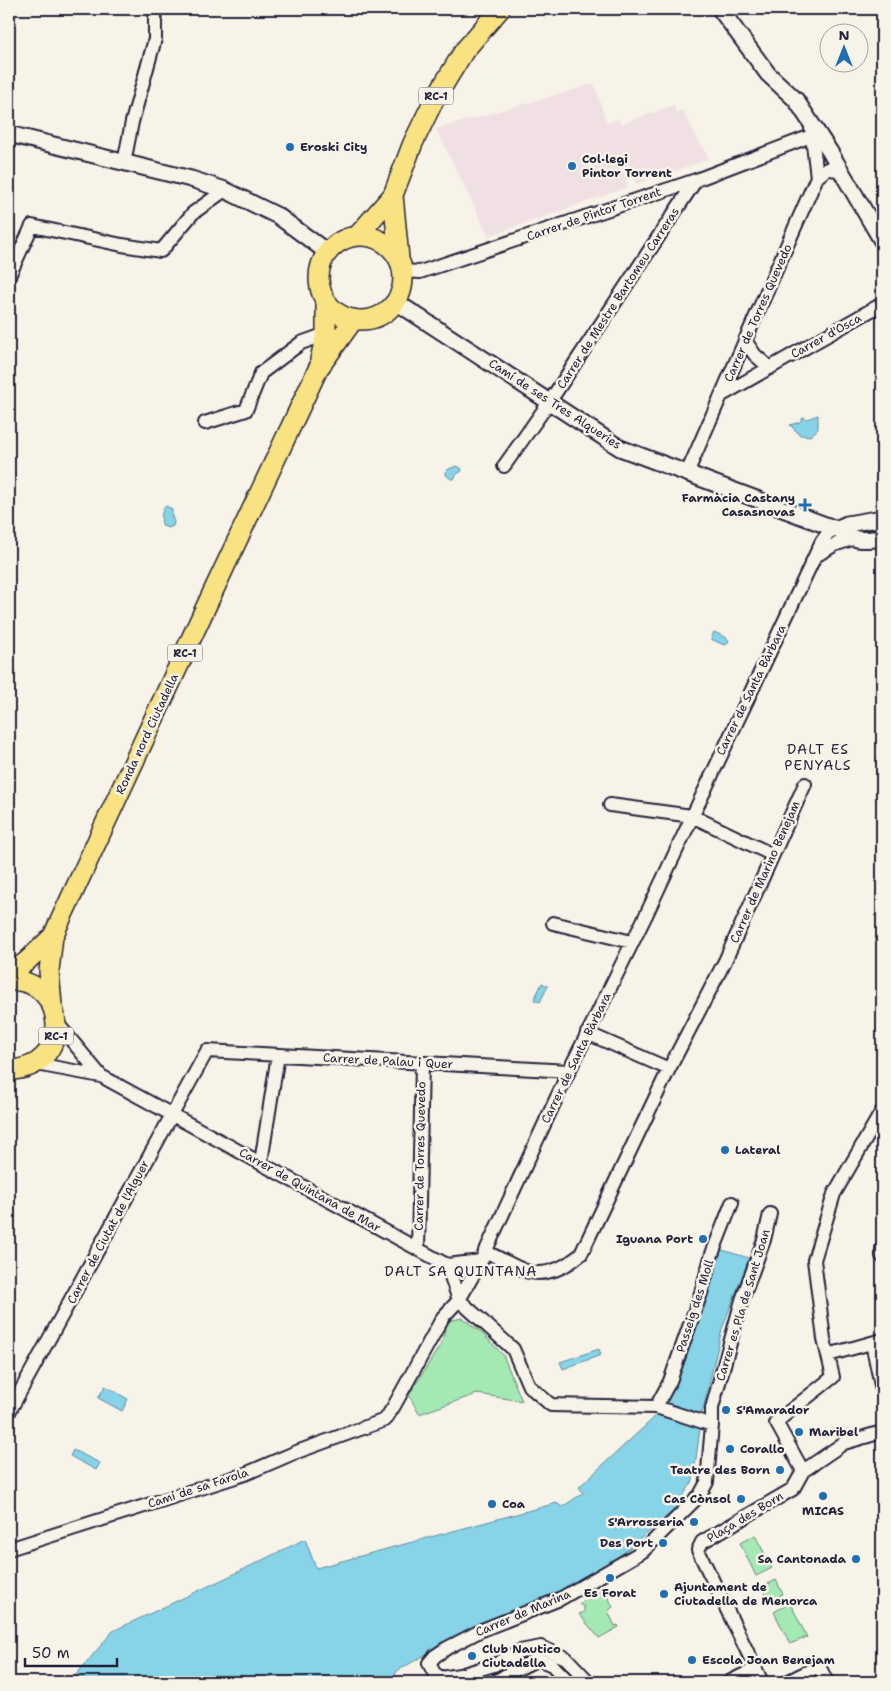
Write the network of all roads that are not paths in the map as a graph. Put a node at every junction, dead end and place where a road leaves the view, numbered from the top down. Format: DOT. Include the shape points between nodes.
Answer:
graph roads {
  1 [pos="154,9"];
  2 [pos="500,9"];
  3 [pos="720,9"];
  4 [pos="811,129"];
  5 [pos="9,134"];
  6 [pos="796,142"];
  7 [pos="813,151"];
  8 [pos="124,162"];
  9 [pos="841,170"];
  10 [pos="817,177"];
  11 [pos="696,180"];
  12 [pos="225,190"];
  13 [pos="393,195"];
  14 [pos="358,235"];
  15 [pos="882,241"];
  16 [pos="327,252"];
  17 [pos="401,265"];
  18 [pos="9,276"];
  19 [pos="326,302"];
  20 [pos="396,302"];
  21 [pos="882,304"];
  22 [pos="354,319"];
  23 [pos="326,334"];
  24 [pos="746,342"];
  25 [pos="770,368"];
  26 [pos="318,369"];
  27 [pos="722,395"];
  28 [pos="550,401"];
  29 [pos="206,423"];
  30 [pos="504,466"];
  31 [pos="687,473"];
  32 [pos="882,518"];
  33 [pos="836,529"];
  34 [pos="882,538"];
  35 [pos="852,539"];
  36 [pos="817,555"];
  37 [pos="805,784"];
  38 [pos="610,805"];
  39 [pos="692,816"];
  40 [pos="773,854"];
  41 [pos="553,923"];
  42 [pos="53,936"];
  43 [pos="632,942"];
  44 [pos="9,975"];
  45 [pos="9,981"];
  46 [pos="54,1014"];
  47 [pos="587,1033"];
  48 [pos="207,1051"];
  49 [pos="278,1055"];
  50 [pos="422,1063"];
  51 [pos="669,1069"];
  52 [pos="19,1071"];
  53 [pos="568,1071"];
  54 [pos="100,1076"];
  55 [pos="882,1112"];
  56 [pos="172,1115"];
  57 [pos="261,1162"];
  58 [pos="732,1203"];
  59 [pos="770,1214"];
  60 [pos="418,1249"];
  61 [pos="483,1256"];
  62 [pos="447,1264"];
  63 [pos="459,1300"];
  64 [pos="877,1341"];
  65 [pos="828,1355"];
  66 [pos="882,1390"];
  67 [pos="658,1408"];
  68 [pos="9,1412"];
  69 [pos="385,1420"];
  70 [pos="707,1423"];
  71 [pos="882,1432"];
  72 [pos="803,1471"];
  73 [pos="9,1549"];
  74 [pos="756,1669"];
  75 [pos="496,1682"];
  76 [pos="569,1682"];
  77 [pos="589,1682"];
  78 [pos="729,1682"];
  79 [pos="762,1682"];
  80 [pos="787,1682"];
  81 [pos="827,1682"];
  1 -- 8 [label="street" via="155,39"];
  2 -- 13 [label="main road, RC-1" via="464,51 433,102 412,143"];
  3 -- 4 [label="street" via="768,74 796,100"];
  4 -- 6 [label="street, Carrer de Pintor Torrent"];
  4 -- 7 [label="street"];
  4 -- 9 [label="street"];
  5 -- 8 [label="street"];
  6 -- 7 [label="street"];
  6 -- 11 [label="street, Carrer de Pintor Torrent"];
  7 -- 9 [label="street"];
  7 -- 10 [label="street"];
  8 -- 12 [label="street"];
  9 -- 10 [label="street" via="827,169"];
  9 -- 15 [label="street"];
  10 -- 24 [label="street, Carrer de Torres Quevedo"];
  11 -- 17 [label="street, Carrer de Pintor Torrent" via="420,272"];
  11 -- 28 [label="street, Carrer de Mestre Bartomeu Carreras"];
  12 -- 16 [label="street" via="278,216"];
  12 -- 18 [label="street" via="193,213 161,251 32,226"];
  13 -- 14 [label="main road, RC-1"];
  13 -- 17 [label="main road, RC-1"];
  14 -- 16 [label="main road, RC-1" via="345,238"];
  14 -- 17 [label="main road" via="382,241 392,248"];
  16 -- 19 [label="main road, RC-1" via="318,277"];
  17 -- 20 [label="main road, RC-1" via="402,287"];
  19 -- 22 [label="main road" via="343,316"];
  19 -- 23 [label="main road, Ronda nord Ciutadella / RC-1"];
  20 -- 22 [label="main road" via="378,317"];
  20 -- 28 [label="street, Camí de ses Tres Alqueries"];
  21 -- 25 [label="street, Carrer d'Osca"];
  22 -- 26 [label="main road, Ronda nord Ciutadella / RC-1"];
  23 -- 26 [label="main road, Ronda nord Ciutadella / RC-1"];
  23 -- 29 [label="street" via="300,343 261,373 246,410"];
  24 -- 25 [label="street"];
  24 -- 27 [label="street, Carrer de Torres Quevedo"];
  25 -- 27 [label="street, Carrer d'Osca"];
  26 -- 42 [label="main road, Ronda nord Ciutadella / RC-1"];
  27 -- 31 [label="street, Carrer de Torres Quevedo"];
  28 -- 30 [label="street, Carrer de Mestre Bartomeu Carreras"];
  28 -- 31 [label="street, Camí de ses Tres Alqueries" via="620,448"];
  31 -- 33 [label="street, Camí de ses Tres Alqueries"];
  32 -- 33 [label="street"];
  33 -- 35 [label="street, Camí de ses Tres Alqueries"];
  33 -- 36 [label="street, Carrer de Santa Bàrbara" via="828,532 822,540"];
  34 -- 35 [label="street"];
  35 -- 36 [label="street"];
  36 -- 39 [label="street, Carrer de Santa Bàrbara"];
  37 -- 40 [label="street, Carrer de Marino Benejam"];
  38 -- 39 [label="street"];
  39 -- 40 [label="street"];
  39 -- 43 [label="street, Carrer de Santa Bàrbara"];
  40 -- 51 [label="street, Carrer de Marino Benejam"];
  41 -- 43 [label="street"];
  42 -- 44 [label="main road, Ronda nord Ciutadella / RC-1"];
  42 -- 46 [label="main road, Ronda nord Ciutadella / RC-1" via="49,971"];
  43 -- 47 [label="street, Carrer de Santa Bàrbara"];
  45 -- 46 [label="main road" via="30,984 44,994"];
  46 -- 52 [label="main road, RC-1" via="56,1036 50,1050"];
  46 -- 54 [label="street"];
  47 -- 51 [label="street"];
  47 -- 53 [label="street, Carrer de Santa Bàrbara"];
  48 -- 49 [label="street, Carrer de Palau i Quer"];
  48 -- 56 [label="street, Carrer de Ciutat de l'Alguer"];
  49 -- 50 [label="street, Carrer de Palau i Quer"];
  49 -- 57 [label="street"];
  50 -- 53 [label="street, Carrer de Palau i Quer"];
  50 -- 60 [label="street, Carrer de Torres Quevedo"];
  51 -- 61 [label="street, Carrer de Marino Benejam" via="581,1254 567,1266 529,1272"];
  52 -- 54 [label="street"];
  53 -- 61 [label="street, Carrer de Santa Bàrbara"];
  54 -- 56 [label="street, Carrer de Quintana de Mar"];
  55 -- 65 [label="street" via="834,1194 814,1260"];
  56 -- 57 [label="street, Carrer de Quintana de Mar"];
  56 -- 68 [label="street, Carrer de Ciutat de l'Alguer"];
  57 -- 60 [label="street, Carrer de Quintana de Mar"];
  58 -- 67 [label="street, Passeig des Moll"];
  59 -- 70 [label="street, Carrer es Pla de Sant Joan"];
  60 -- 62 [label="street, Carrer de Quintana de Mar"];
  61 -- 62 [label="street"];
  61 -- 63 [label="street, Carrer de Santa Bàrbara"];
  62 -- 63 [label="street"];
  63 -- 67 [label="street" via="512,1349 529,1386 550,1405"];
  63 -- 69 [label="street, Carrer de Santa Bàrbara" via="444,1317"];
  64 -- 65 [label="street"];
  64 -- 66 [label="street"];
  65 -- 72 [label="street" via="833,1377 776,1422"];
  67 -- 70 [label="street"];
  69 -- 73 [label="street, Camí de sa Farola" via="300,1450 245,1474"];
  70 -- 77 [label="street, Carrer de Marina" via="706,1482 700,1495 642,1551 560,1600 482,1630 447,1648 429,1663 434,1674 441,1678 494,1665 520,1651 541,1647 566,1658"];
  71 -- 72 [label="street" via="844,1443"];
  72 -- 74 [label="street, Plaça des Born" via="793,1489 702,1542 698,1550"];
  74 -- 78 [label="street"];
  74 -- 79 [label="street, Plaça des Born"];
  75 -- 76 [label="street" via="538,1659 552,1665"];
  80 -- 81 [label="street" via="819,1666"];
}
